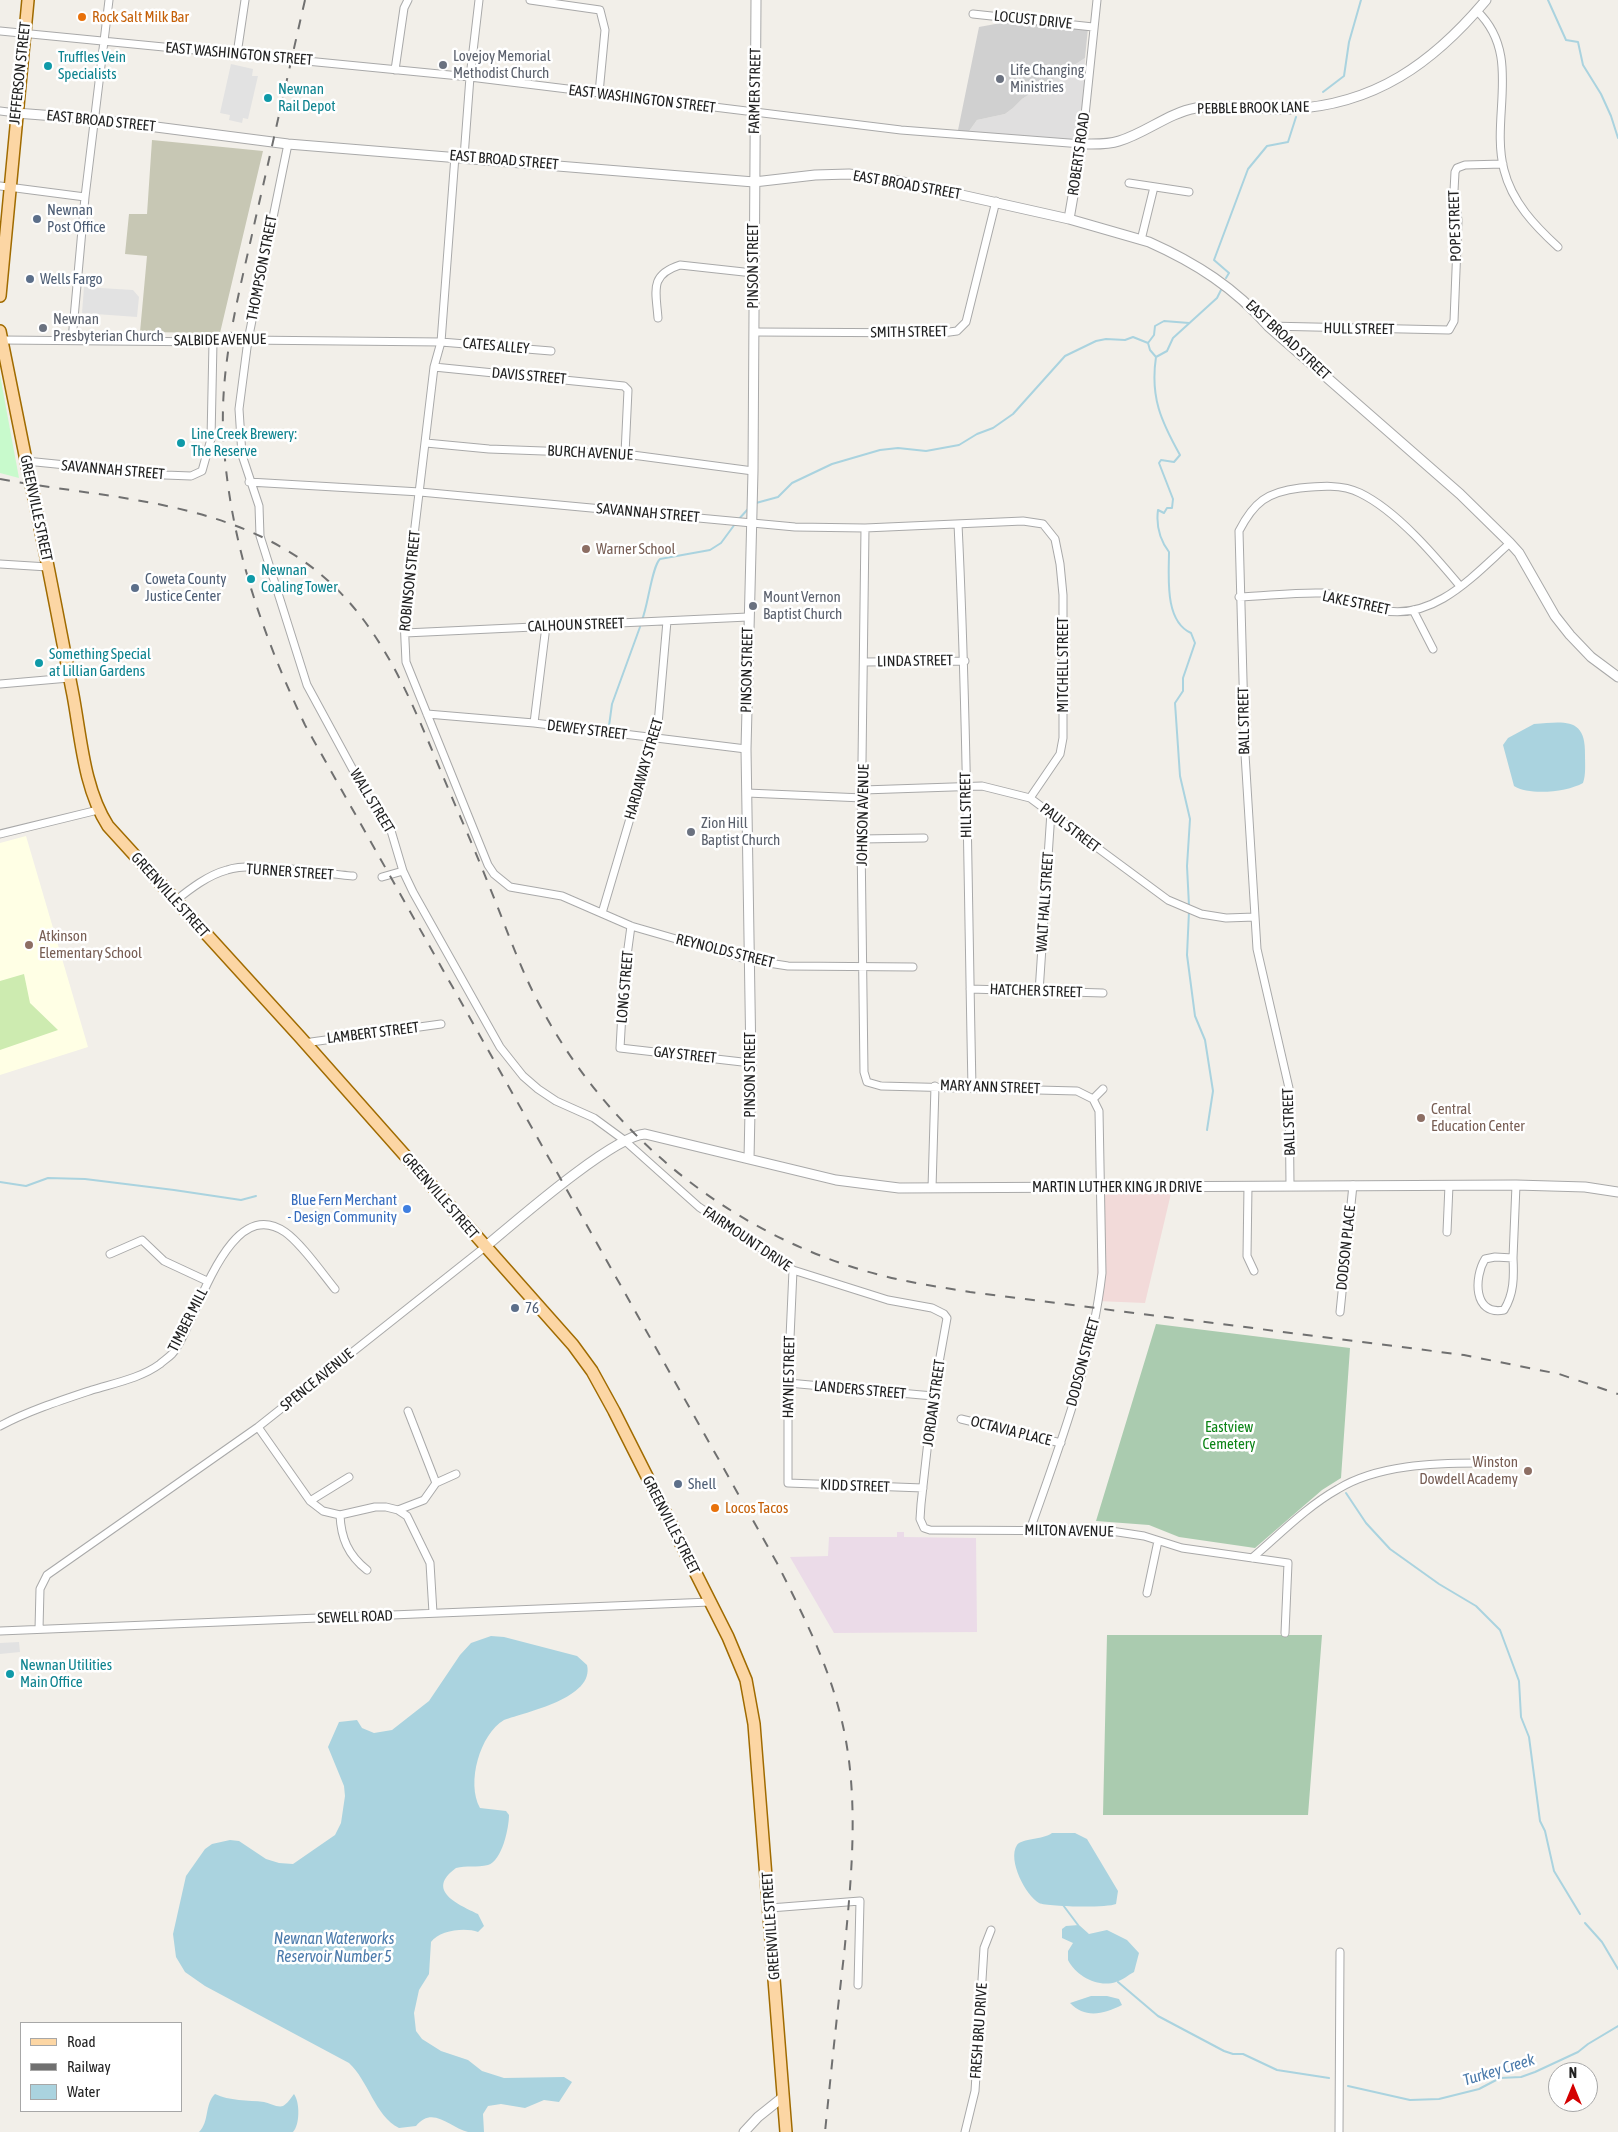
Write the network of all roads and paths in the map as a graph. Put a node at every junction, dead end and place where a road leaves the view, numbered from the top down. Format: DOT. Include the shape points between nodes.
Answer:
graph roads {
  1 [pos="28,0"];
  2 [pos="109,0"];
  3 [pos="245,0"];
  4 [pos="408,0"];
  5 [pos="479,0"];
  6 [pos="530,0"];
  7 [pos="756,0"];
  8 [pos="1097,0"];
  9 [pos="1486,0"];
  10 [pos="1477,11"];
  11 [pos="973,14"];
  12 [pos="1094,27"];
  13 [pos="0,31"];
  14 [pos="23,33"];
  15 [pos="103,43"];
  16 [pos="237,54"];
  17 [pos="395,70"];
  18 [pos="470,77"];
  19 [pos="599,94"];
  20 [pos="0,111"];
  21 [pos="754,112"];
  22 [pos="16,113"];
  23 [pos="94,119"];
  24 [pos="288,144"];
  25 [pos="1082,144"];
  26 [pos="459,156"];
  27 [pos="1503,164"];
  28 [pos="754,182"];
  29 [pos="1129,183"];
  30 [pos="4,187"];
  31 [pos="1154,187"];
  32 [pos="1189,192"];
  33 [pos="85,197"];
  34 [pos="996,201"];
  35 [pos="1069,219"];
  36 [pos="1141,240"];
  37 [pos="1558,248"];
  38 [pos="753,274"];
  39 [pos="0,296"];
  40 [pos="658,318"];
  41 [pos="1268,326"];
  42 [pos="1449,330"];
  43 [pos="754,332"];
  44 [pos="1,337"];
  45 [pos="72,340"];
  46 [pos="245,340"];
  47 [pos="216,342"];
  48 [pos="441,342"];
  49 [pos="551,351"];
  50 [pos="434,368"];
  51 [pos="426,443"];
  52 [pos="625,454"];
  53 [pos="27,466"];
  54 [pos="753,471"];
  55 [pos="249,482"];
  56 [pos="420,492"];
  57 [pos="751,523"];
  58 [pos="958,524"];
  59 [pos="1045,527"];
  60 [pos="865,528"];
  61 [pos="1510,543"];
  62 [pos="0,564"];
  63 [pos="48,568"];
  64 [pos="1460,586"];
  65 [pos="1239,597"];
  66 [pos="1413,610"];
  67 [pos="748,617"];
  68 [pos="667,621"];
  69 [pos="546,626"];
  70 [pos="405,633"];
  71 [pos="1434,649"];
  72 [pos="965,660"];
  73 [pos="865,662"];
  74 [pos="1618,677"];
  75 [pos="69,678"];
  76 [pos="0,684"];
  77 [pos="427,714"];
  78 [pos="534,723"];
  79 [pos="654,738"];
  80 [pos="746,749"];
  81 [pos="965,788"];
  82 [pos="747,793"];
  83 [pos="863,794"];
  84 [pos="1030,798"];
  85 [pos="98,810"];
  86 [pos="1051,812"];
  87 [pos="0,834"];
  88 [pos="924,838"];
  89 [pos="862,839"];
  90 [pos="403,870"];
  91 [pos="353,876"];
  92 [pos="382,877"];
  93 [pos="174,901"];
  94 [pos="602,913"];
  95 [pos="1255,917"];
  96 [pos="631,926"];
  97 [pos="749,960"];
  98 [pos="861,966"];
  99 [pos="913,967"];
  100 [pos="970,989"];
  101 [pos="1039,992"];
  102 [pos="1102,993"];
  103 [pos="441,1024"];
  104 [pos="304,1043"];
  105 [pos="620,1048"];
  106 [pos="751,1063"];
  107 [pos="886,1086"];
  108 [pos="935,1086"];
  109 [pos="972,1087"];
  110 [pos="1103,1089"];
  111 [pos="1093,1099"];
  112 [pos="624,1140"];
  113 [pos="749,1159"];
  114 [pos="1290,1185"];
  115 [pos="1353,1185"];
  116 [pos="1449,1185"];
  117 [pos="1516,1185"];
  118 [pos="1248,1186"];
  119 [pos="1101,1187"];
  120 [pos="932,1188"];
  121 [pos="1618,1192"];
  122 [pos="1447,1232"];
  123 [pos="485,1247"];
  124 [pos="110,1254"];
  125 [pos="1513,1258"];
  126 [pos="793,1270"];
  127 [pos="1254,1271"];
  128 [pos="207,1281"];
  129 [pos="335,1289"];
  130 [pos="1340,1312"];
  131 [pos="947,1318"];
  132 [pos="788,1383"];
  133 [pos="933,1396"];
  134 [pos="408,1411"];
  135 [pos="961,1419"];
  136 [pos="0,1426"];
  137 [pos="258,1427"];
  138 [pos="1060,1443"];
  139 [pos="1479,1463"];
  140 [pos="456,1474"];
  141 [pos="349,1477"];
  142 [pos="436,1483"];
  143 [pos="788,1483"];
  144 [pos="923,1488"];
  145 [pos="310,1501"];
  146 [pos="398,1510"];
  147 [pos="340,1515"];
  148 [pos="1030,1530"];
  149 [pos="1158,1541"];
  150 [pos="1252,1558"];
  151 [pos="367,1570"];
  152 [pos="1147,1593"];
  153 [pos="710,1602"];
  154 [pos="433,1613"];
  155 [pos="39,1629"];
  156 [pos="0,1631"];
  157 [pos="1285,1633"];
  158 [pos="770,1908"];
  159 [pos="991,1930"];
  160 [pos="1340,1952"];
  161 [pos="858,1985"];
  162 [pos="783,2097"];
  163 [pos="744,2132"];
  164 [pos="786,2132"];
  165 [pos="965,2132"];
  166 [pos="1339,2132"];
  1 -- 14 [label="main road, JEFFERSON STREET"];
  2 -- 15 [label="street"];
  3 -- 16 [label="street"];
  4 -- 17 [label="street"];
  5 -- 18 [label="street, ROBINSON STREET"];
  6 -- 19 [label="street" via="600,10 604,30"];
  7 -- 21 [label="street, FARMER STREET"];
  8 -- 12 [label="street, ROBERTS ROAD"];
  9 -- 10 [label="street, PEBBLE BROOK LANE"];
  10 -- 25 [label="street, PEBBLE BROOK LANE" via="1445,45 1404,76 1345,100 1290,109 1200,107 1169,117 1119,142"];
  10 -- 27 [label="street" via="1488,22 1500,47"];
  11 -- 12 [label="street, LOCUST DRIVE"];
  12 -- 25 [label="street, ROBERTS ROAD"];
  13 -- 14 [label="street, EAST WASHINGTON STREET"];
  14 -- 15 [label="street, EAST WASHINGTON STREET"];
  14 -- 22 [label="main road, JEFFERSON STREET"];
  15 -- 16 [label="street, EAST WASHINGTON STREET"];
  15 -- 23 [label="street"];
  16 -- 17 [label="street, EAST WASHINGTON STREET"];
  17 -- 18 [label="street, EAST WASHINGTON STREET"];
  18 -- 19 [label="street, EAST WASHINGTON STREET"];
  18 -- 26 [label="street, ROBINSON STREET"];
  19 -- 21 [label="street, EAST WASHINGTON STREET"];
  20 -- 22 [label="street"];
  21 -- 25 [label="street, EAST WASHINGTON STREET" via="901,130"];
  21 -- 28 [label="street, FARMER STREET"];
  22 -- 23 [label="street, EAST BROAD STREET"];
  22 -- 30 [label="main road, JEFFERSON STREET"];
  23 -- 24 [label="street, EAST BROAD STREET"];
  23 -- 33 [label="street"];
  24 -- 26 [label="street, EAST BROAD STREET"];
  24 -- 46 [label="street, THOMPSON STREET"];
  25 -- 35 [label="street, ROBERTS ROAD"];
  26 -- 28 [label="street, EAST BROAD STREET"];
  26 -- 48 [label="street, ROBINSON STREET"];
  27 -- 37 [label="street" via="1523,210"];
  27 -- 42 [label="street, POPE STREET" via="1465,165 1455,172 1458,250 1454,321"];
  28 -- 34 [label="street, EAST BROAD STREET" via="849,174"];
  28 -- 38 [label="street, PINSON STREET"];
  29 -- 31 [label="street"];
  30 -- 33 [label="street"];
  30 -- 39 [label="main road, JEFFERSON STREET"];
  31 -- 32 [label="street"];
  31 -- 36 [label="street"];
  33 -- 45 [label="street"];
  34 -- 35 [label="street, EAST BROAD STREET"];
  34 -- 43 [label="street, SMITH STREET" via="966,322 957,331"];
  35 -- 36 [label="street, EAST BROAD STREET"];
  36 -- 41 [label="street, EAST BROAD STREET" via="1172,252 1225,284"];
  38 -- 40 [label="street" via="680,265 672,267 655,284"];
  38 -- 43 [label="street, PINSON STREET"];
  41 -- 42 [label="street, HULL STREET"];
  41 -- 61 [label="street, EAST BROAD STREET" via="1460,494"];
  43 -- 54 [label="street, PINSON STREET"];
  44 -- 45 [label="street, SALBIDE AVENUE"];
  44 -- 53 [label="main road, GREENVILLE STREET"];
  45 -- 47 [label="street, SALBIDE AVENUE"];
  46 -- 47 [label="street, SALBIDE AVENUE, bridge"];
  46 -- 48 [label="street, SALBIDE AVENUE"];
  46 -- 55 [label="street, THOMPSON STREET" via="239,419 242,455"];
  47 -- 53 [label="street, SAVANNAH STREET" via="210,440 202,471 192,476"];
  48 -- 49 [label="street, CATES ALLEY"];
  48 -- 50 [label="street, ROBINSON STREET"];
  50 -- 51 [label="street, ROBINSON STREET"];
  50 -- 52 [label="street, DAVIS STREET" via="624,386 628,390"];
  51 -- 52 [label="street, BURCH AVENUE" via="489,449"];
  51 -- 56 [label="street, ROBINSON STREET"];
  52 -- 54 [label="street, BURCH AVENUE"];
  53 -- 63 [label="main road, GREENVILLE STREET, bridge"];
  54 -- 57 [label="street, PINSON STREET"];
  55 -- 56 [label="street, SAVANNAH STREET"];
  55 -- 90 [label="street, WALL STREET" via="259,506 260,536 307,685 371,803 389,824"];
  56 -- 57 [label="street, SAVANNAH STREET"];
  56 -- 70 [label="street, ROBINSON STREET"];
  57 -- 60 [label="street, SAVANNAH STREET"];
  57 -- 67 [label="street, PINSON STREET"];
  58 -- 59 [label="street, SAVANNAH STREET" via="1023,521"];
  58 -- 60 [label="street, SAVANNAH STREET"];
  58 -- 72 [label="street, HILL STREET"];
  59 -- 84 [label="street, MITCHELL STREET" via="1056,544 1062,587 1063,738 1060,754"];
  60 -- 73 [label="street, JOHNSON AVENUE"];
  61 -- 64 [label="street, LAKE STREET"];
  61 -- 74 [label="street, EAST BROAD STREET" via="1570,635 1591,657"];
  62 -- 63 [label="street"];
  63 -- 75 [label="main road, GREENVILLE STREET"];
  64 -- 65 [label="street, BALL STREET" via="1424,544 1379,504 1359,492 1335,486 1288,490 1264,497 1248,514 1239,531"];
  64 -- 66 [label="street, LAKE STREET" via="1446,598"];
  65 -- 66 [label="street, LAKE STREET" via="1323,594 1340,596 1383,611"];
  65 -- 95 [label="street, BALL STREET"];
  66 -- 71 [label="street"];
  67 -- 68 [label="street, CALHOUN STREET"];
  67 -- 80 [label="street, PINSON STREET"];
  68 -- 69 [label="street, CALHOUN STREET"];
  68 -- 79 [label="street, HARDAWAY STREET" via="660,712"];
  69 -- 70 [label="street, CALHOUN STREET"];
  69 -- 78 [label="street"];
  70 -- 77 [label="street, ROBINSON STREET" via="406,662"];
  72 -- 73 [label="street, LINDA STREET"];
  72 -- 81 [label="street, HILL STREET"];
  73 -- 83 [label="street, JOHNSON AVENUE"];
  75 -- 76 [label="street"];
  75 -- 85 [label="main road, GREENVILLE STREET"];
  77 -- 78 [label="street, DEWEY STREET"];
  77 -- 94 [label="street, ROBINSON STREET" via="494,874 510,887 562,896"];
  78 -- 79 [label="street, DEWEY STREET"];
  79 -- 80 [label="street, DEWEY STREET"];
  79 -- 94 [label="street, HARDAWAY STREET"];
  80 -- 82 [label="street, PINSON STREET"];
  81 -- 83 [label="street, PAUL STREET"];
  81 -- 84 [label="street, PAUL STREET" via="997,788"];
  81 -- 100 [label="street, HILL STREET"];
  82 -- 83 [label="street, PAUL STREET"];
  82 -- 97 [label="street, PINSON STREET"];
  83 -- 89 [label="street, JOHNSON AVENUE"];
  84 -- 86 [label="street, PAUL STREET"];
  85 -- 87 [label="street"];
  85 -- 93 [label="main road, GREENVILLE STREET" via="108,826"];
  86 -- 95 [label="street, PAUL STREET" via="1168,900 1201,914 1226,918"];
  86 -- 101 [label="street, WALT HALL STREET"];
  88 -- 89 [label="street"];
  89 -- 98 [label="street, JOHNSON AVENUE"];
  90 -- 92 [label="street"];
  90 -- 112 [label="street, WALL STREET" via="412,892 495,1038 515,1067 538,1089 594,1118"];
  91 -- 93 [label="street, TURNER STREET" via="259,867 228,869"];
  93 -- 104 [label="main road, GREENVILLE STREET"];
  94 -- 96 [label="street, REYNOLDS STREET"];
  95 -- 114 [label="street, BALL STREET" via="1263,980 1289,1088"];
  96 -- 97 [label="street, REYNOLDS STREET"];
  96 -- 105 [label="street, LONG STREET"];
  97 -- 98 [label="street, REYNOLDS STREET" via="780,965"];
  97 -- 106 [label="street, PINSON STREET"];
  98 -- 99 [label="street, REYNOLDS STREET"];
  98 -- 107 [label="street, JOHNSON AVENUE" via="864,1072 867,1082"];
  100 -- 101 [label="street, HATCHER STREET"];
  100 -- 109 [label="street, HILL STREET"];
  101 -- 102 [label="street, HATCHER STREET"];
  103 -- 104 [label="street, LAMBERT STREET"];
  104 -- 123 [label="main road, GREENVILLE STREET"];
  105 -- 106 [label="street, GAY STREET"];
  106 -- 113 [label="street, PINSON STREET"];
  107 -- 108 [label="street, MARY ANN STREET"];
  108 -- 109 [label="street, MARY ANN STREET"];
  108 -- 120 [label="street"];
  109 -- 111 [label="street, MARY ANN STREET" via="1070,1090"];
  110 -- 111 [label="street"];
  111 -- 119 [label="street" via="1099,1111"];
  112 -- 113 [label="street, MARTIN LUTHER KING JR DRIVE" via="636,1134 658,1135"];
  112 -- 123 [label="street, SPENCE AVENUE" via="563,1183"];
  112 -- 126 [label="street, FAIRMOUNT DRIVE" via="699,1207"];
  113 -- 120 [label="street, MARTIN LUTHER KING JR DRIVE" via="868,1185"];
  114 -- 115 [label="street, MARTIN LUTHER KING JR DRIVE"];
  114 -- 118 [label="street, MARTIN LUTHER KING JR DRIVE"];
  115 -- 116 [label="street, MARTIN LUTHER KING JR DRIVE"];
  115 -- 130 [label="street, DODSON PLACE"];
  116 -- 117 [label="street, MARTIN LUTHER KING JR DRIVE"];
  116 -- 122 [label="street"];
  117 -- 121 [label="street, MARTIN LUTHER KING JR DRIVE" via="1585,1187"];
  117 -- 125 [label="street"];
  118 -- 119 [label="street, MARTIN LUTHER KING JR DRIVE"];
  118 -- 127 [label="street" via="1247,1256"];
  119 -- 120 [label="street, MARTIN LUTHER KING JR DRIVE"];
  119 -- 138 [label="street, DODSON STREET" via="1100,1293 1083,1370"];
  123 -- 137 [label="street, SPENCE AVENUE"];
  123 -- 153 [label="main road, GREENVILLE STREET" via="542,1309 592,1371"];
  124 -- 128 [label="street" via="142,1240 164,1261"];
  125 -- 125 [label="street" via="1485,1259 1479,1268 1480,1300 1495,1312 1504,1310 1510,1300"];
  126 -- 131 [label="street, FAIRMOUNT DRIVE" via="888,1300 932,1308"];
  126 -- 132 [label="street, HAYNIE STREET"];
  128 -- 129 [label="street, TIMBER MILL" via="226,1251 241,1235 255,1227 271,1225 286,1233"];
  128 -- 136 [label="street, TIMBER MILL" via="172,1354 158,1366"];
  131 -- 133 [label="street, JORDAN STREET"];
  132 -- 133 [label="street, LANDERS STREET"];
  132 -- 143 [label="street, HAYNIE STREET"];
  133 -- 144 [label="street, JORDAN STREET"];
  134 -- 142 [label="street"];
  135 -- 138 [label="street, OCTAVIA PLACE"];
  137 -- 145 [label="street"];
  137 -- 155 [label="street, SPENCE AVENUE" via="47,1575 40,1589"];
  138 -- 148 [label="street, DODSON STREET"];
  139 -- 150 [label="street" via="1421,1465 1346,1484 1322,1499"];
  140 -- 142 [label="street"];
  141 -- 145 [label="street"];
  142 -- 146 [label="street" via="424,1500"];
  143 -- 144 [label="street, KIDD STREET"];
  144 -- 148 [label="street, MILTON AVENUE" via="920,1519 924,1528"];
  145 -- 147 [label="street" via="323,1511"];
  146 -- 147 [label="street" via="375,1507"];
  146 -- 154 [label="street" via="407,1516 430,1564"];
  147 -- 151 [label="street" via="340,1531 345,1545"];
  148 -- 149 [label="street, MILTON AVENUE" via="1111,1531"];
  149 -- 150 [label="street, MILTON AVENUE" via="1182,1548"];
  149 -- 152 [label="street"];
  150 -- 157 [label="street, MILTON AVENUE" via="1288,1564"];
  153 -- 154 [label="street, SEWELL ROAD"];
  153 -- 158 [label="main road, GREENVILLE STREET" via="742,1670 751,1701"];
  154 -- 155 [label="street, SEWELL ROAD"];
  155 -- 156 [label="street, SEWELL ROAD"];
  158 -- 161 [label="street" via="860,1901"];
  158 -- 162 [label="main road, GREENVILLE STREET"];
  159 -- 165 [label="street, FRESH BRU DRIVE" via="984,1948 975,2091"];
  160 -- 166 [label="street"];
  162 -- 163 [label="street"];
  162 -- 164 [label="main road, GREENVILLE STREET"];
}
